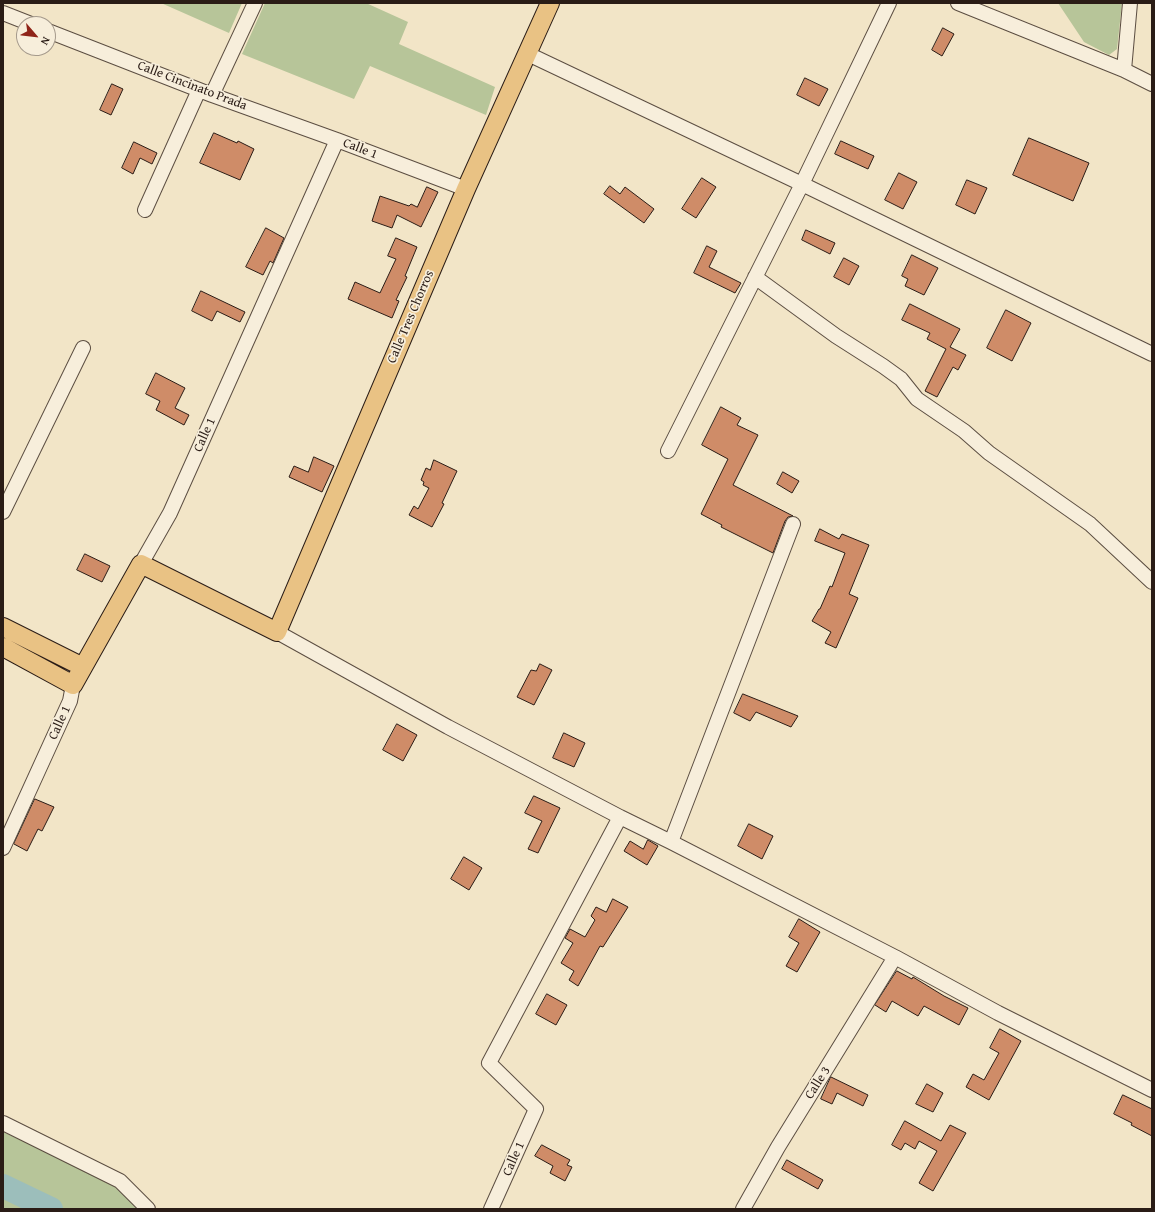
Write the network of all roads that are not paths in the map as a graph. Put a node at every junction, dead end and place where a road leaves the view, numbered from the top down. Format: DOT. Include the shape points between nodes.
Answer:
graph roads {
  1 [pos="255,3"];
  2 [pos="550,3"];
  3 [pos="889,3"];
  4 [pos="958,3"];
  5 [pos="1130,3"];
  6 [pos="3,13"];
  7 [pos="16,18"];
  8 [pos="56,34"];
  9 [pos="528,54"];
  10 [pos="1124,70"];
  11 [pos="1152,84"];
  12 [pos="199,90"];
  13 [pos="212,95"];
  14 [pos="337,140"];
  15 [pos="802,184"];
  16 [pos="466,189"];
  17 [pos="145,210"];
  18 [pos="755,277"];
  19 [pos="83,348"];
  20 [pos="1152,354"];
  21 [pos="668,451"];
  22 [pos="3,512"];
  23 [pos="793,524"];
  24 [pos="142,564"];
  25 [pos="1152,582"];
  26 [pos="3,627"];
  27 [pos="277,632"];
  28 [pos="3,647"];
  29 [pos="83,668"];
  30 [pos="73,685"];
  31 [pos="620,818"];
  32 [pos="671,842"];
  33 [pos="3,848"];
  34 [pos="895,957"];
  35 [pos="1152,1090"];
  36 [pos="3,1123"];
  37 [pos="148,1209"];
  38 [pos="492,1209"];
  39 [pos="743,1209"];
  1 -- 13 [label="street"];
  2 -- 9 [label="main road, Calle Tres Chorros"];
  3 -- 15 [label="street"];
  4 -- 10 [label="street"];
  5 -- 10 [label="street"];
  6 -- 7 [label="street"];
  8 -- 12 [label="street, Calle Cincinato Prada"];
  9 -- 15 [label="street"];
  9 -- 16 [label="main road, Calle Tres Chorros"];
  10 -- 11 [label="street"];
  12 -- 13 [label="street, Calle Cincinato Prada"];
  12 -- 17 [label="street"];
  13 -- 14 [label="street, Calle Cincinato Prada"];
  14 -- 16 [label="street, Calle 1"];
  14 -- 24 [label="street, Calle 1" via="170,513"];
  15 -- 18 [label="street"];
  15 -- 20 [label="street"];
  16 -- 27 [label="main road, Calle Tres Chorros"];
  18 -- 21 [label="street"];
  18 -- 25 [label="street" via="901,379 917,399 1090,524"];
  19 -- 22 [label="street"];
  23 -- 32 [label="street"];
  24 -- 27 [label="main road"];
  24 -- 29 [label="main road, Calle 1"];
  26 -- 29 [label="main road"];
  27 -- 31 [label="street"];
  28 -- 30 [label="main road"];
  29 -- 30 [label="main road, Calle 1"];
  30 -- 33 [label="street, Calle 1" via="70,701"];
  31 -- 32 [label="street"];
  31 -- 38 [label="street, Calle 1" via="489,1063 536,1109"];
  32 -- 34 [label="street"];
  34 -- 35 [label="street" via="998,1013"];
  34 -- 39 [label="street, Calle 3" via="778,1147"];
  36 -- 37 [label="street" via="120,1181"];
}
